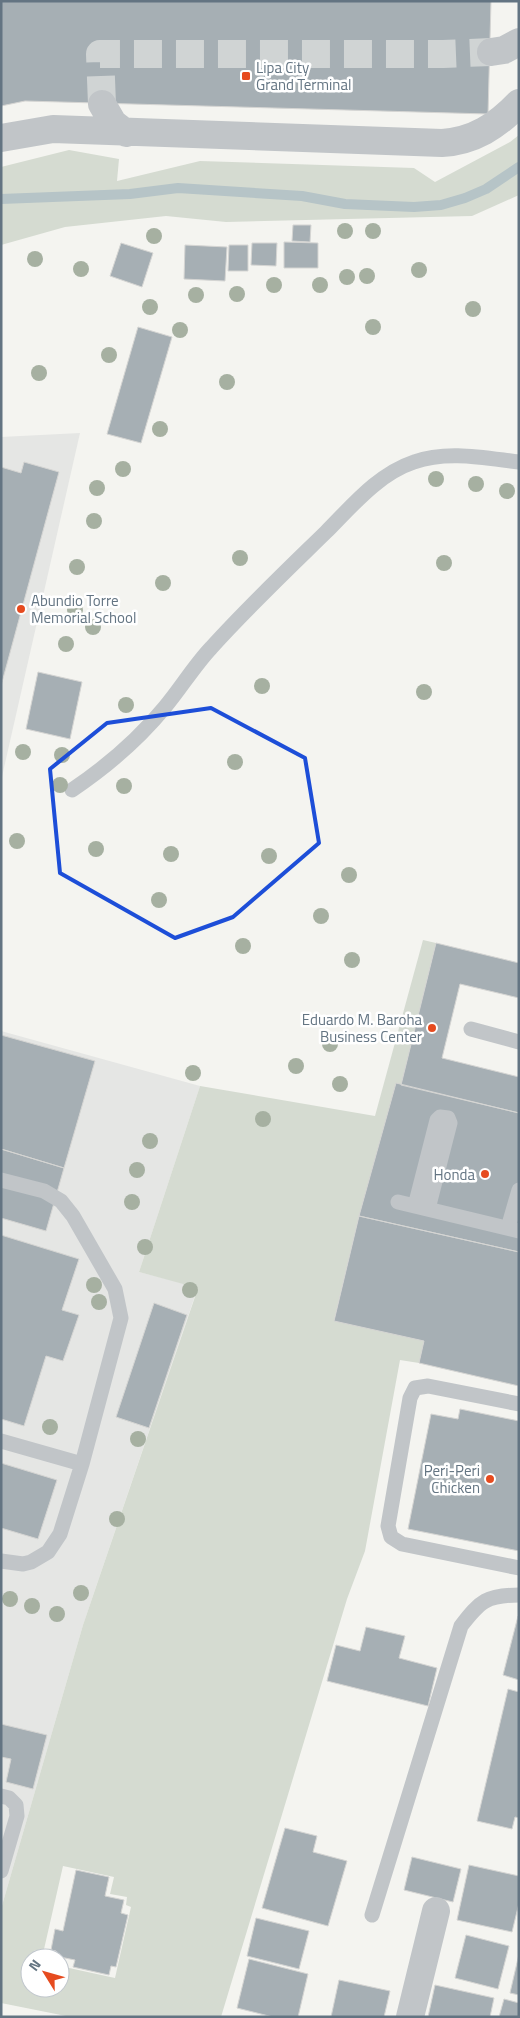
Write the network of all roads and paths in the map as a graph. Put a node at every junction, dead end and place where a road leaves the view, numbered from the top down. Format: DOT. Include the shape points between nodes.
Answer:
graph roads {
  1 [pos="519,42"];
  2 [pos="491,52"];
  3 [pos="519,103"];
  4 [pos="102,104"];
  5 [pos="126,133"];
  6 [pos="1,138"];
  7 [pos="519,462"];
  8 [pos="72,790"];
  9 [pos="471,1029"];
  10 [pos="519,1042"];
  11 [pos="1,1180"];
  12 [pos="519,1190"];
  13 [pos="398,1202"];
  14 [pos="422,1208"];
  15 [pos="514,1230"];
  16 [pos="519,1404"];
  17 [pos="1,1441"];
  18 [pos="82,1464"];
  19 [pos="1,1561"];
  20 [pos="519,1568"];
  21 [pos="519,1595"];
  22 [pos="1,1796"];
  23 [pos="1,1871"];
  24 [pos="436,1911"];
  25 [pos="372,1915"];
  26 [pos="410,2017"];
  1 -- 2 [label="street"];
  3 -- 5 [label="street" via="478,135 442,144"];
  4 -- 5 [label="street" via="113,123"];
  5 -- 6 [label="street" via="53,129"];
  7 -- 8 [label="lane" via="470,456 437,457 414,462 386,475 251,605 131,743"];
  9 -- 10 [label="lane"];
  11 -- 18 [label="lane" via="44,1191 61,1201 115,1289 121,1318"];
  12 -- 15 [label="lane"];
  13 -- 14 [label="lane"];
  14 -- 14 [label="lane" via="437,1120 448,1118 450,1123"];
  14 -- 15 [label="lane"];
  16 -- 20 [label="lane" via="428,1386 415,1388 410,1398 388,1526 391,1537 402,1544"];
  17 -- 18 [label="lane"];
  18 -- 19 [label="lane" via="55,1544 31,1562"];
  21 -- 25 [label="lane" via="497,1595 476,1607 461,1626"];
  22 -- 23 [label="lane" via="16,1805 16,1816"];
  24 -- 26 [label="street"];
}
